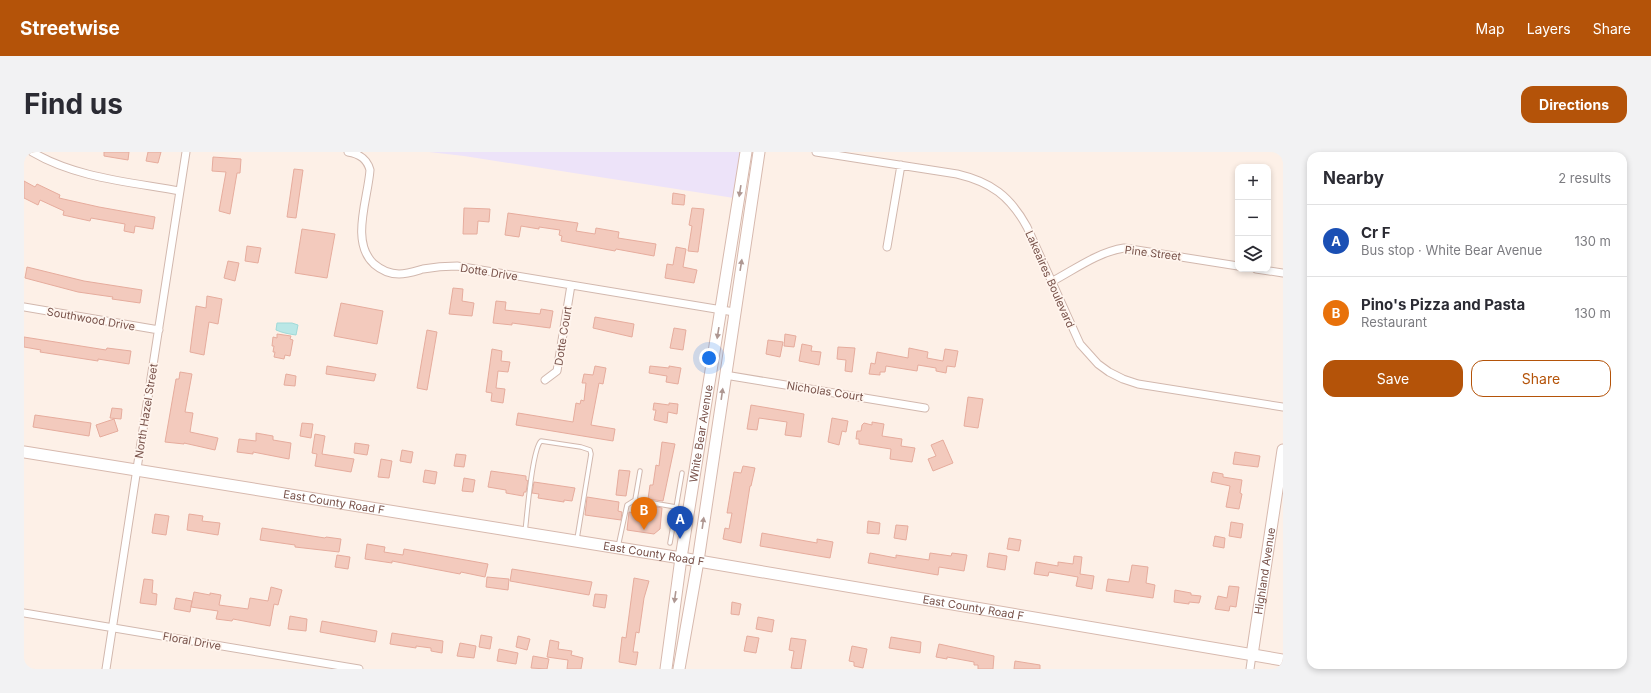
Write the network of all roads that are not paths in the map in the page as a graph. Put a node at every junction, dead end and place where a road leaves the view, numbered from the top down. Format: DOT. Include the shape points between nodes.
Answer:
graph roads {
  1 [pos="32,152"];
  2 [pos="186,152"];
  3 [pos="348,152"];
  4 [pos="746,152"];
  5 [pos="759,152"];
  6 [pos="816,152"];
  7 [pos="901,165"];
  8 [pos="180,191"];
  9 [pos="887,247"];
  10 [pos="1235,266"];
  11 [pos="1271,271"];
  12 [pos="1283,273"];
  13 [pos="1051,282"];
  14 [pos="571,285"];
  15 [pos="24,307"];
  16 [pos="722,310"];
  17 [pos="734,312"];
  18 [pos="159,330"];
  19 [pos="725,375"];
  20 [pos="545,380"];
  21 [pos="1283,407"];
  22 [pos="925,408"];
  23 [pos="1283,450"];
  24 [pos="24,452"];
  25 [pos="137,470"];
  26 [pos="640,471"];
  27 [pos="682,473"];
  28 [pos="635,500"];
  29 [pos="676,507"];
  30 [pos="525,533"];
  31 [pos="576,541"];
  32 [pos="670,543"];
  33 [pos="618,548"];
  34 [pos="681,558"];
  35 [pos="698,561"];
  36 [pos="24,613"];
  37 [pos="112,627"];
  38 [pos="1252,655"];
  39 [pos="1283,660"];
  40 [pos="106,669"];
  41 [pos="359,669"];
  42 [pos="666,669"];
  43 [pos="680,669"];
  44 [pos="1250,669"];
  1 -- 8 [label="street" via="84,174"];
  2 -- 8 [label="street, North Hazel Street"];
  3 -- 14 [label="street, Dotte Drive" via="365,158 370,170 361,231 362,243 371,261 381,269 402,274 457,266"];
  4 -- 16 [label="street, White Bear Avenue, one-way"];
  17 -- 5 [label="street, White Bear Avenue, one-way"];
  6 -- 7 [label="street, Lakeaires Boulevard"];
  7 -- 9 [label="street"];
  7 -- 13 [label="street, Lakeaires Boulevard" via="972,177 997,190 1019,212"];
  8 -- 18 [label="street, North Hazel Street"];
  10 -- 13 [label="street, Pine Street" via="1124,248 1114,249"];
  11 -- 12 [label="street"];
  13 -- 21 [label="street, Lakeaires Boulevard" via="1080,344 1109,372 1138,384"];
  14 -- 16 [label="street, Dotte Drive"];
  14 -- 20 [label="street, Dotte Court" via="557,371"];
  15 -- 18 [label="street, Southwood Drive"];
  16 -- 17 [label="street, Dotte Drive"];
  16 -- 34 [label="street, White Bear Avenue, one-way"];
  17 -- 19 [label="street, White Bear Avenue"];
  18 -- 25 [label="street, North Hazel Street"];
  19 -- 22 [label="street, Nicholas Court"];
  35 -- 19 [label="street, White Bear Avenue, one-way"];
  23 -- 38 [label="street, Highland Avenue"];
  24 -- 25 [label="street, East County Road F"];
  25 -- 30 [label="street, East County Road F"];
  25 -- 37 [label="street, North Hazel Street"];
  26 -- 28 [label="lane"];
  27 -- 29 [label="lane"];
  28 -- 29 [label="lane"];
  28 -- 33 [label="lane" via="627,505"];
  29 -- 32 [label="lane"];
  30 -- 31 [label="street, East County Road F"];
  30 -- 31 [label="lane" via="534,456 538,444 541,442 581,447 590,450 591,454"];
  31 -- 33 [label="street, East County Road F"];
  33 -- 34 [label="street, East County Road F"];
  34 -- 35 [label="street, East County Road F"];
  34 -- 42 [label="street, White Bear Avenue, one-way"];
  35 -- 38 [label="street, East County Road F"];
  35 -- 43 [label="street, White Bear Avenue"];
  36 -- 37 [label="street, Floral Drive"];
  37 -- 40 [label="street, North Hazel Street"];
  37 -- 41 [label="street, Floral Drive"];
  38 -- 39 [label="street, East County Road F"];
  38 -- 44 [label="street, Highland Avenue"];
}
